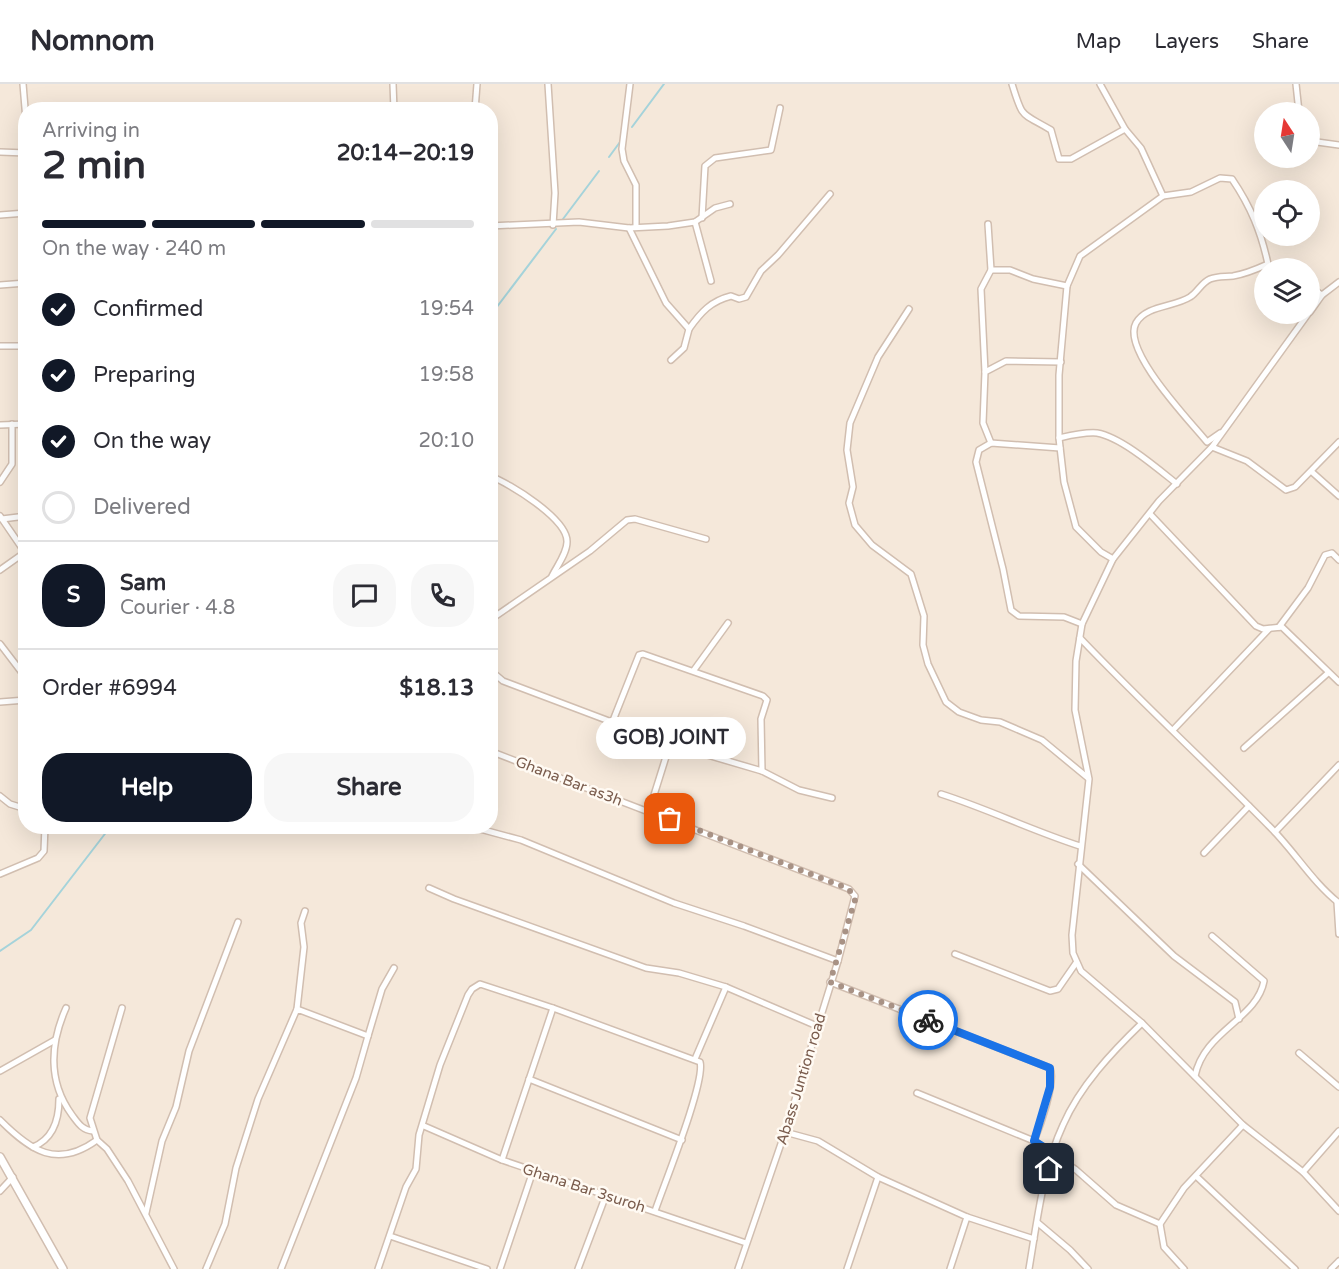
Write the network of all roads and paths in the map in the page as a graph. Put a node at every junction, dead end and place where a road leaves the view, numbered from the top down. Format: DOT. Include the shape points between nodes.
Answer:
graph roads {
  1 [pos="23,84"];
  2 [pos="393,84"];
  3 [pos="477,84"];
  4 [pos="548,84"];
  5 [pos="630,84"];
  6 [pos="1012,84"];
  7 [pos="1100,84"];
  8 [pos="1296,84"];
  9 [pos="24,102"];
  10 [pos="394,102"];
  11 [pos="476,102"];
  12 [pos="1298,102"];
  13 [pos="780,108"];
  14 [pos="1125,129"];
  15 [pos="1320,142"];
  16 [pos="1339,145"];
  17 [pos="0,152"];
  18 [pos="18,153"];
  19 [pos="830,194"];
  20 [pos="1163,196"];
  21 [pos="730,204"];
  22 [pos="18,214"];
  23 [pos="0,215"];
  24 [pos="702,218"];
  25 [pos="695,222"];
  26 [pos="988,224"];
  27 [pos="553,225"];
  28 [pos="498,226"];
  29 [pos="636,227"];
  30 [pos="629,228"];
  31 [pos="1267,258"];
  32 [pos="992,270"];
  33 [pos="1254,270"];
  34 [pos="711,281"];
  35 [pos="1339,282"];
  36 [pos="18,284"];
  37 [pos="0,285"];
  38 [pos="1067,286"];
  39 [pos="1322,295"];
  40 [pos="1320,298"];
  41 [pos="909,309"];
  42 [pos="1301,324"];
  43 [pos="689,328"];
  44 [pos="0,345"];
  45 [pos="18,346"];
  46 [pos="671,360"];
  47 [pos="1061,362"];
  48 [pos="985,372"];
  49 [pos="1230,420"];
  50 [pos="12,424"];
  51 [pos="18,424"];
  52 [pos="0,425"];
  53 [pos="1059,438"];
  54 [pos="1339,442"];
  55 [pos="991,443"];
  56 [pos="1060,447"];
  57 [pos="1212,447"];
  58 [pos="1311,472"];
  59 [pos="498,481"];
  60 [pos="0,482"];
  61 [pos="1177,484"];
  62 [pos="1339,496"];
  63 [pos="1150,514"];
  64 [pos="18,517"];
  65 [pos="1,518"];
  66 [pos="706,539"];
  67 [pos="18,543"];
  68 [pos="18,558"];
  69 [pos="1113,560"];
  70 [pos="1339,560"];
  71 [pos="0,570"];
  72 [pos="551,577"];
  73 [pos="498,614"];
  74 [pos="728,623"];
  75 [pos="1082,624"];
  76 [pos="1280,627"];
  77 [pos="1270,629"];
  78 [pos="1080,638"];
  79 [pos="0,644"];
  80 [pos="18,668"];
  81 [pos="694,670"];
  82 [pos="1328,673"];
  83 [pos="498,677"];
  84 [pos="1339,682"];
  85 [pos="18,701"];
  86 [pos="0,702"];
  87 [pos="612,723"];
  88 [pos="1173,730"];
  89 [pos="670,744"];
  90 [pos="1244,748"];
  91 [pos="498,754"];
  92 [pos="1339,765"];
  93 [pos="762,771"];
  94 [pos="1089,779"];
  95 [pos="940,794"];
  96 [pos="0,796"];
  97 [pos="832,798"];
  98 [pos="18,806"];
  99 [pos="1249,806"];
  100 [pos="649,811"];
  101 [pos="1275,832"];
  102 [pos="45,834"];
  103 [pos="498,834"];
  104 [pos="1080,846"];
  105 [pos="1204,853"];
  106 [pos="1078,864"];
  107 [pos="0,874"];
  108 [pos="429,888"];
  109 [pos="849,889"];
  110 [pos="1338,903"];
  111 [pos="305,911"];
  112 [pos="238,921"];
  113 [pos="1339,934"];
  114 [pos="1212,936"];
  115 [pos="955,954"];
  116 [pos="838,961"];
  117 [pos="1076,963"];
  118 [pos="394,968"];
  119 [pos="830,982"];
  120 [pos="726,987"];
  121 [pos="66,1008"];
  122 [pos="122,1008"];
  123 [pos="553,1008"];
  124 [pos="297,1009"];
  125 [pos="1239,1019"];
  126 [pos="1143,1023"];
  127 [pos="817,1026"];
  128 [pos="368,1036"];
  129 [pos="55,1040"];
  130 [pos="1299,1053"];
  131 [pos="695,1059"];
  132 [pos="0,1071"];
  133 [pos="1195,1076"];
  134 [pos="529,1079"];
  135 [pos="1339,1087"];
  136 [pos="917,1093"];
  137 [pos="59,1098"];
  138 [pos="0,1120"];
  139 [pos="1244,1125"];
  140 [pos="424,1126"];
  141 [pos="93,1131"];
  142 [pos="1339,1131"];
  143 [pos="785,1132"];
  144 [pos="97,1140"];
  145 [pos="682,1140"];
  146 [pos="1034,1141"];
  147 [pos="33,1147"];
  148 [pos="1053,1153"];
  149 [pos="0,1157"];
  150 [pos="502,1160"];
  151 [pos="533,1171"];
  152 [pos="1303,1172"];
  153 [pos="1196,1176"];
  154 [pos="13,1177"];
  155 [pos="878,1177"];
  156 [pos="0,1191"];
  157 [pos="606,1195"];
  158 [pos="655,1211"];
  159 [pos="1339,1211"];
  160 [pos="146,1213"];
  161 [pos="967,1217"];
  162 [pos="1038,1223"];
  163 [pos="1160,1224"];
  164 [pos="390,1236"];
  165 [pos="1034,1239"];
  166 [pos="746,1243"];
  167 [pos="1339,1261"];
  168 [pos="63,1269"];
  169 [pos="174,1269"];
  170 [pos="206,1269"];
  171 [pos="281,1269"];
  172 [pos="378,1269"];
  173 [pos="487,1269"];
  174 [pos="501,1269"];
  175 [pos="578,1269"];
  176 [pos="738,1269"];
  177 [pos="847,1269"];
  178 [pos="950,1269"];
  179 [pos="1029,1269"];
  180 [pos="1088,1269"];
  181 [pos="1184,1269"];
  182 [pos="1294,1269"];
  183 [pos="1331,1269"];
  1 -- 9 [label="street"];
  2 -- 10 [label="street"];
  3 -- 11 [label="street"];
  4 -- 27 [label="street" via="555,193"];
  5 -- 29 [label="street" via="622,149 636,185"];
  6 -- 14 [label="street" via="1019,109 1028,119 1051,130 1059,159 1065,161"];
  7 -- 14 [label="street"];
  8 -- 12 [label="street"];
  13 -- 24 [label="street" via="771,150 715,158 705,166"];
  14 -- 20 [label="street" via="1141,148"];
  15 -- 16 [label="street"];
  17 -- 18 [label="street"];
  19 -- 43 [label="street" via="761,271 746,297 731,296 715,302"];
  20 -- 31 [label="street" via="1191,192 1220,178 1232,179 1261,231"];
  20 -- 38 [label="street" via="1080,256"];
  21 -- 24 [label="street"];
  22 -- 23 [label="street"];
  24 -- 25 [label="street"];
  25 -- 29 [label="street"];
  25 -- 34 [label="street"];
  26 -- 32 [label="street"];
  27 -- 28 [label="street"];
  27 -- 30 [label="street" via="579,222"];
  29 -- 30 [label="street"];
  30 -- 43 [label="street" via="666,303"];
  32 -- 38 [label="street" via="1010,270"];
  32 -- 48 [label="street" via="981,289"];
  33 -- 49 [label="street" via="1211,279 1191,297 1145,314 1134,331 1148,370 1207,442"];
  35 -- 39 [label="street"];
  36 -- 37 [label="street"];
  38 -- 47 [label="street"];
  39 -- 40 [label="street"];
  41 -- 94 [label="street" via="878,357 850,423 848,450 853,487 849,503 855,525 872,545 911,574 924,616 923,645 928,664 946,702 959,712 1000,722 1042,740"];
  42 -- 49 [label="street"];
  43 -- 46 [label="street" via="684,348"];
  44 -- 45 [label="street"];
  47 -- 48 [label="street" via="1006,361"];
  47 -- 53 [label="street"];
  48 -- 55 [label="street" via="983,423"];
  49 -- 57 [label="street"];
  50 -- 51 [label="street"];
  50 -- 52 [label="street"];
  50 -- 60 [label="street" via="12,464"];
  53 -- 56 [label="street"];
  53 -- 61 [label="street" via="1099,433 1114,439"];
  54 -- 58 [label="street"];
  55 -- 56 [label="street"];
  55 -- 75 [label="street" via="979,450 976,462 1011,610 1019,616 1064,617"];
  56 -- 69 [label="street" via="1076,527"];
  57 -- 58 [label="street" via="1247,462 1283,489 1295,487"];
  57 -- 61 [label="street"];
  58 -- 62 [label="street"];
  59 -- 72 [label="street" via="542,507 565,532 566,548"];
  61 -- 63 [label="street"];
  63 -- 69 [label="street"];
  63 -- 77 [label="street" via="1256,626"];
  64 -- 65 [label="street"];
  65 -- 67 [label="street"];
  66 -- 72 [label="street" via="627,520"];
  68 -- 71 [label="street"];
  69 -- 75 [label="street"];
  70 -- 76 [label="street" via="1332,553 1325,555 1308,588"];
  72 -- 73 [label="street"];
  74 -- 81 [label="street"];
  75 -- 78 [label="street"];
  76 -- 77 [label="street"];
  76 -- 82 [label="street"];
  77 -- 88 [label="street"];
  78 -- 88 [label="street"];
  78 -- 94 [label="street" via="1075,710"];
  79 -- 80 [label="street"];
  81 -- 87 [label="street" via="639,656"];
  81 -- 93 [label="street" via="767,700 761,718"];
  82 -- 84 [label="street"];
  82 -- 90 [label="street"];
  83 -- 87 [label="street"];
  85 -- 86 [label="street"];
  87 -- 89 [label="street"];
  88 -- 99 [label="street"];
  89 -- 93 [label="street"];
  89 -- 100 [label="street"];
  91 -- 100 [label="street, Ghana Bar as3h"];
  92 -- 101 [label="street"];
  93 -- 97 [label="street" via="799,790"];
  94 -- 104 [label="street"];
  95 -- 104 [label="street"];
  96 -- 98 [label="street"];
  99 -- 101 [label="street"];
  99 -- 105 [label="street"];
  100 -- 109 [label="street, Ghana Bar as3h"];
  101 -- 110 [label="street"];
  102 -- 107 [label="street" via="44,851 38,858"];
  103 -- 116 [label="street" via="674,903"];
  104 -- 106 [label="street"];
  106 -- 117 [label="street" via="1072,935"];
  106 -- 125 [label="street" via="1174,957 1235,1002"];
  108 -- 120 [label="street" via="646,968"];
  109 -- 116 [label="street, Abass Juntion road" via="855,900"];
  110 -- 113 [label="street"];
  111 -- 124 [label="street" via="301,923 303,947"];
  112 -- 160 [label="street" via="189,1051 176,1107 162,1141"];
  114 -- 125 [label="street" via="1264,981 1263,988"];
  115 -- 117 [label="street" via="1050,991 1058,989"];
  116 -- 119 [label="street, Abass Juntion road"];
  117 -- 126 [label="street"];
  118 -- 128 [label="street" via="382,989"];
  119 -- 127 [label="street, Abass Juntion road"];
  119 -- 146 [label="street" via="1050,1068 1050,1087"];
  120 -- 127 [label="street"];
  120 -- 131 [label="street"];
  121 -- 129 [label="street"];
  122 -- 141 [label="street" via="90,1118"];
  123 -- 131 [label="street"];
  123 -- 134 [label="street"];
  123 -- 140 [label="street" via="480,984 472,988 440,1065"];
  124 -- 128 [label="street"];
  124 -- 170 [label="street" via="258,1099 236,1168 227,1217"];
  125 -- 133 [label="street" via="1207,1047 1198,1059"];
  126 -- 133 [label="street"];
  126 -- 148 [label="street" via="1112,1053 1081,1093 1063,1124"];
  127 -- 143 [label="street, Abass Juntion road"];
  128 -- 171 [label="street" via="356,1078"];
  129 -- 132 [label="street"];
  129 -- 137 [label="street" via="53,1061"];
  130 -- 135 [label="street"];
  131 -- 145 [label="street" via="701,1066 700,1074"];
  133 -- 139 [label="street"];
  134 -- 145 [label="street"];
  134 -- 150 [label="street"];
  136 -- 146 [label="street"];
  137 -- 141 [label="street" via="79,1126"];
  137 -- 147 [label="street" via="56,1122 49,1137"];
  138 -- 147 [label="street"];
  139 -- 152 [label="street"];
  139 -- 153 [label="street"];
  140 -- 150 [label="street, Ghana Bar 3suroh"];
  140 -- 164 [label="street" via="416,1169"];
  141 -- 144 [label="street"];
  142 -- 152 [label="street"];
  143 -- 155 [label="street" via="818,1141"];
  143 -- 166 [label="street, Abass Juntion road"];
  144 -- 147 [label="street" via="65,1156 54,1157"];
  144 -- 160 [label="street" via="107,1149"];
  145 -- 158 [label="street"];
  146 -- 148 [label="street"];
  148 -- 162 [label="street"];
  148 -- 163 [label="street" via="1116,1205"];
  149 -- 154 [label="street"];
  150 -- 151 [label="street, Ghana Bar 3suroh"];
  151 -- 157 [label="street, Ghana Bar 3suroh"];
  151 -- 174 [label="street"];
  152 -- 159 [label="street"];
  153 -- 163 [label="street"];
  153 -- 182 [label="street"];
  154 -- 156 [label="street"];
  154 -- 168 [label="street"];
  155 -- 161 [label="street"];
  155 -- 177 [label="street"];
  157 -- 158 [label="street, Ghana Bar 3suroh"];
  157 -- 175 [label="street"];
  158 -- 166 [label="street, Ghana Bar 3suroh"];
  160 -- 169 [label="street"];
  161 -- 165 [label="street"];
  161 -- 178 [label="street"];
  162 -- 165 [label="street"];
  162 -- 180 [label="street"];
  163 -- 181 [label="street" via="1164,1247"];
  164 -- 172 [label="street"];
  164 -- 173 [label="street"];
  165 -- 179 [label="street"];
  166 -- 176 [label="street, Abass Juntion road"];
  167 -- 183 [label="street"];
}
